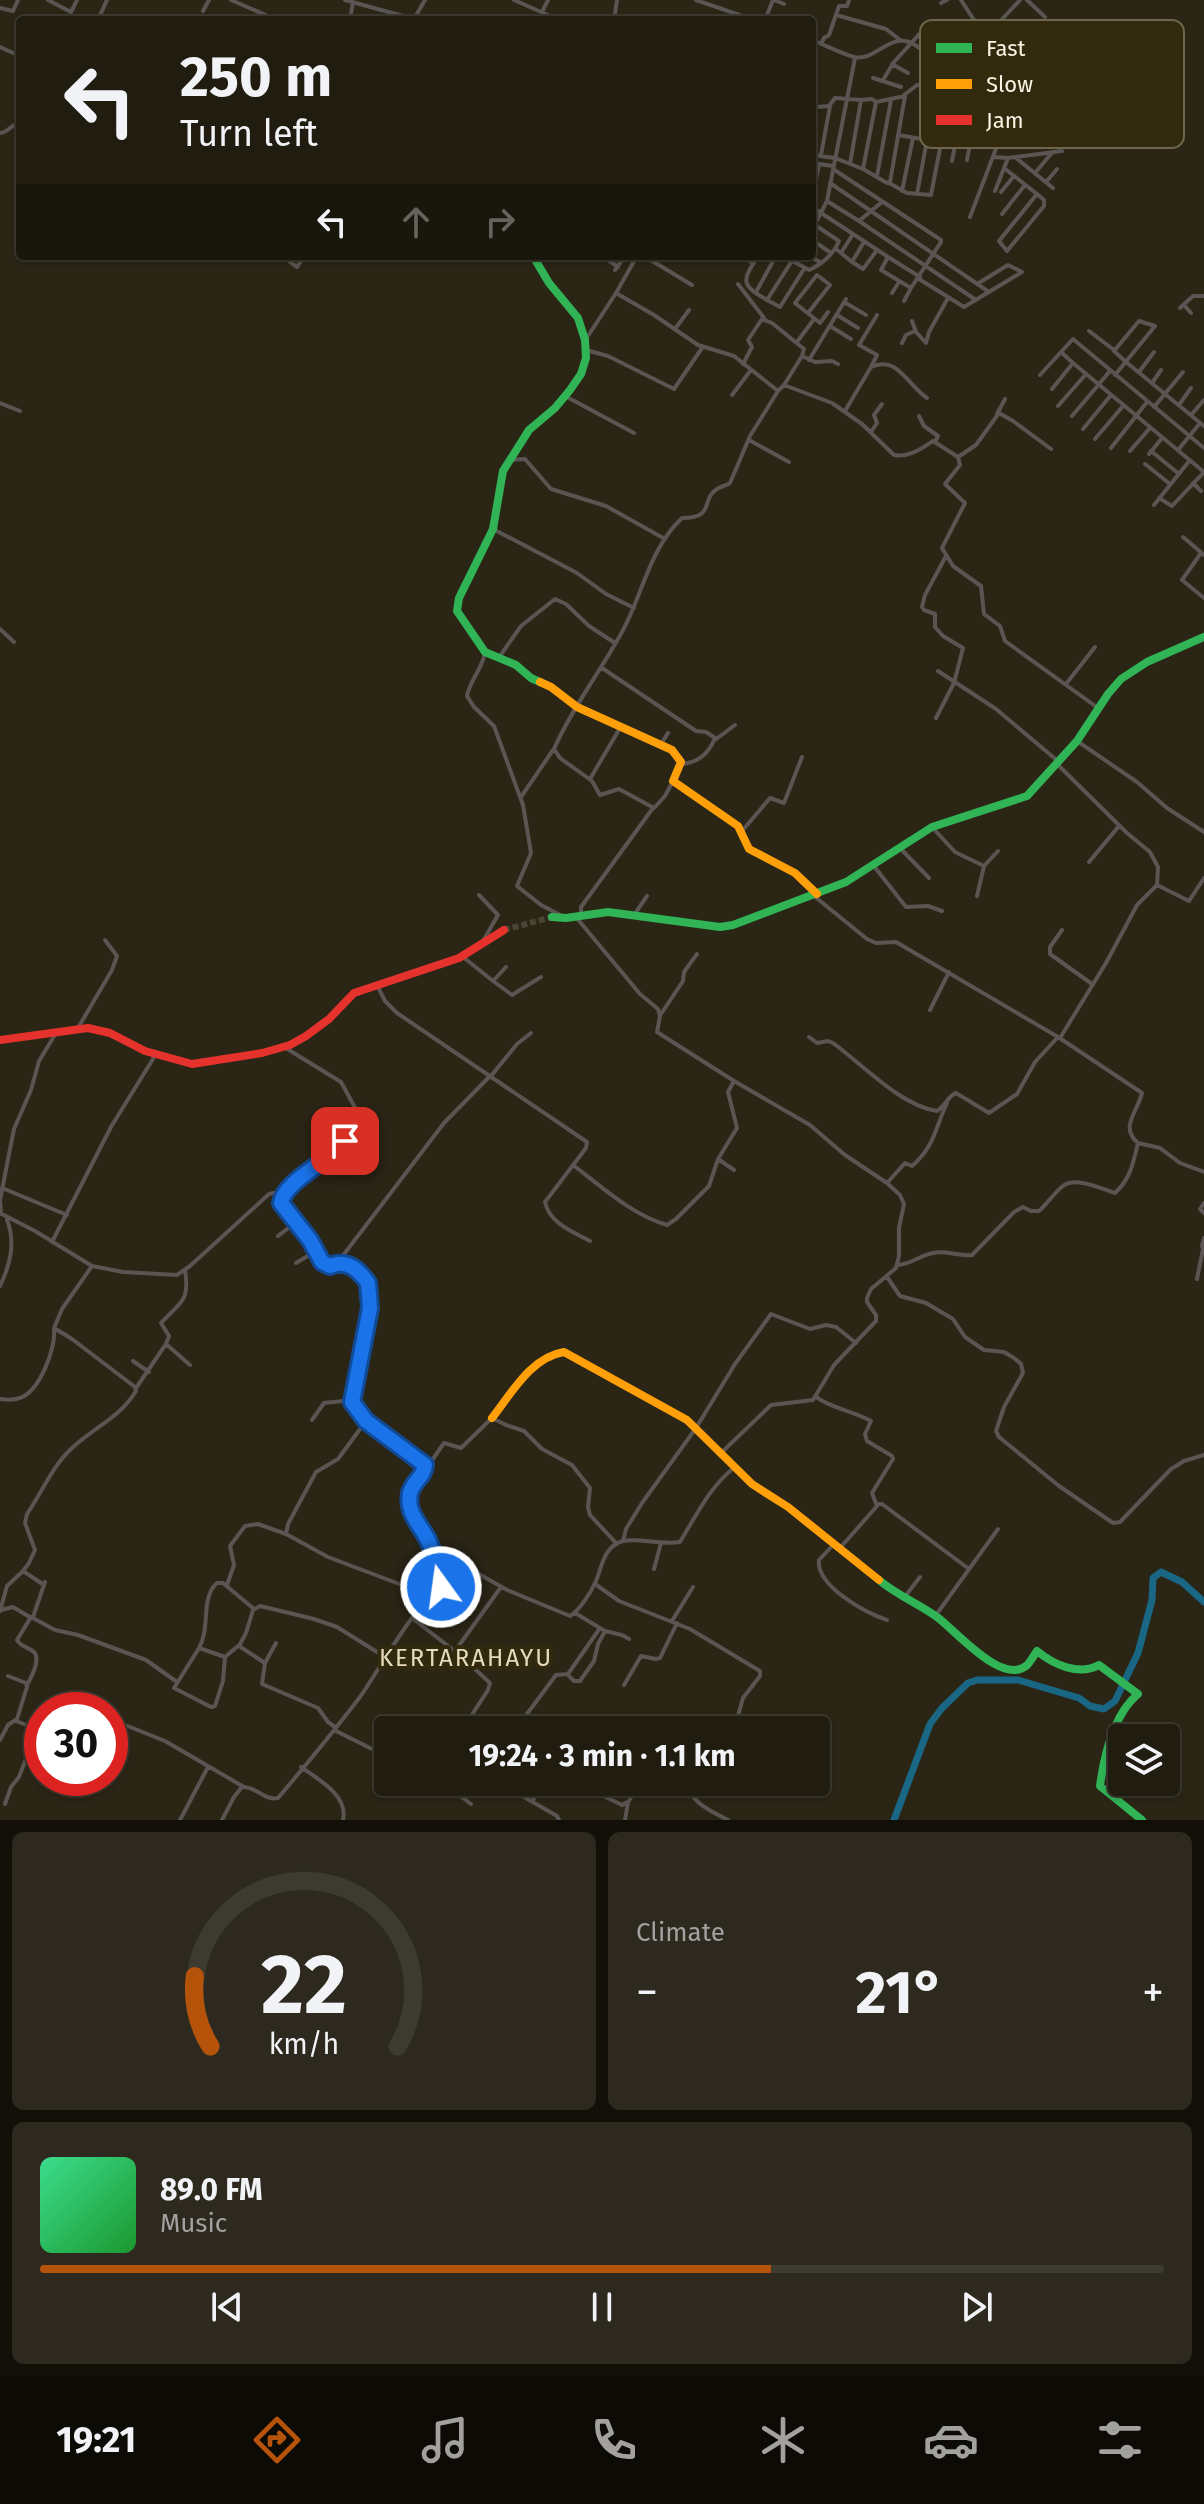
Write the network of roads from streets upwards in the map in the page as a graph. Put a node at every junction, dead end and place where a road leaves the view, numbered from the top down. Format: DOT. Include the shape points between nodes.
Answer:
graph roads {
  1 [pos="18,0"];
  2 [pos="48,0"];
  3 [pos="77,0"];
  4 [pos="209,0"];
  5 [pos="231,0"];
  6 [pos="345,0"];
  7 [pos="514,0"];
  8 [pos="548,0"];
  9 [pos="698,0"];
  10 [pos="722,0"];
  11 [pos="774,0"];
  12 [pos="849,0"];
  13 [pos="961,0"];
  14 [pos="1020,0"];
  15 [pos="1027,0"];
  16 [pos="353,2"];
  17 [pos="784,4"];
  18 [pos="0,8"];
  19 [pos="718,9"];
  20 [pos="203,11"];
  21 [pos="542,12"];
  22 [pos="836,15"];
  23 [pos="268,16"];
  24 [pos="403,16"];
  25 [pos="548,16"];
  26 [pos="736,16"];
  27 [pos="1045,17"];
  28 [pos="974,20"];
  29 [pos="1001,20"];
  30 [pos="918,35"];
  31 [pos="900,40"];
  32 [pos="816,42"];
  33 [pos="910,42"];
  34 [pos="821,44"];
  35 [pos="920,49"];
  36 [pos="855,58"];
  37 [pos="892,64"];
  38 [pos="908,73"];
  39 [pos="873,78"];
  40 [pos="883,80"];
  41 [pos="920,85"];
  42 [pos="901,87"];
  43 [pos="904,95"];
  44 [pos="846,99"];
  45 [pos="861,100"];
  46 [pos="891,100"];
  47 [pos="876,102"];
  48 [pos="830,106"];
  49 [pos="816,108"];
  50 [pos="898,135"];
  51 [pos="913,138"];
  52 [pos="920,139"];
  53 [pos="926,148"];
  54 [pos="939,148"];
  55 [pos="954,148"];
  56 [pos="969,148"];
  57 [pos="991,148"];
  58 [pos="1062,151"];
  59 [pos="1053,152"];
  60 [pos="816,155"];
  61 [pos="1032,155"];
  62 [pos="821,156"];
  63 [pos="993,157"];
  64 [pos="1015,157"];
  65 [pos="1008,158"];
  66 [pos="967,160"];
  67 [pos="952,161"];
  68 [pos="816,164"];
  69 [pos="819,164"];
  70 [pos="834,164"];
  71 [pos="850,164"];
  72 [pos="1024,164"];
  73 [pos="1004,168"];
  74 [pos="863,169"];
  75 [pos="1057,169"];
  76 [pos="1035,173"];
  77 [pos="1014,176"];
  78 [pos="877,177"];
  79 [pos="816,179"];
  80 [pos="1046,182"];
  81 [pos="830,183"];
  82 [pos="889,183"];
  83 [pos="1025,185"];
  84 [pos="1053,188"];
  85 [pos="902,191"];
  86 [pos="917,194"];
  87 [pos="1037,194"];
  88 [pos="827,201"];
  89 [pos="882,202"];
  90 [pos="816,209"];
  91 [pos="871,212"];
  92 [pos="823,213"];
  93 [pos="1002,214"];
  94 [pos="970,217"];
  95 [pos="859,221"];
  96 [pos="816,225"];
  97 [pos="816,229"];
  98 [pos="853,234"];
  99 [pos="865,241"];
  100 [pos="816,243"];
  101 [pos="836,249"];
  102 [pos="877,250"];
  103 [pos="1007,251"];
  104 [pos="831,253"];
  105 [pos="841,253"];
  106 [pos="934,254"];
  107 [pos="888,257"];
  108 [pos="287,260"];
  109 [pos="301,260"];
  110 [pos="535,260"];
  111 [pos="607,260"];
  112 [pos="623,260"];
  113 [pos="635,260"];
  114 [pos="651,260"];
  115 [pos="748,260"];
  116 [pos="755,260"];
  117 [pos="774,260"];
  118 [pos="792,260"];
  119 [pos="795,260"];
  120 [pos="816,260"];
  121 [pos="852,262"];
  122 [pos="753,263"];
  123 [pos="821,263"];
  124 [pos="926,265"];
  125 [pos="1011,266"];
  126 [pos="804,269"];
  127 [pos="920,278"];
  128 [pos="899,282"];
  129 [pos="738,284"];
  130 [pos="977,284"];
  131 [pos="692,285"];
  132 [pos="911,288"];
  133 [pos="989,292"];
  134 [pos="616,293"];
  135 [pos="755,293"];
  136 [pos="892,293"];
  137 [pos="1204,296"];
  138 [pos="948,298"];
  139 [pos="767,300"];
  140 [pos="976,300"];
  141 [pos="904,301"];
  142 [pos="689,310"];
  143 [pos="828,312"];
  144 [pos="808,313"];
  145 [pos="1191,313"];
  146 [pos="837,315"];
  147 [pos="866,315"];
  148 [pos="877,315"];
  149 [pos="814,319"];
  150 [pos="766,320"];
  151 [pos="912,321"];
  152 [pos="830,326"];
  153 [pos="858,328"];
  154 [pos="675,329"];
  155 [pos="915,331"];
  156 [pos="1089,331"];
  157 [pos="851,339"];
  158 [pos="797,343"];
  159 [pos="902,343"];
  160 [pos="586,345"];
  161 [pos="859,345"];
  162 [pos="702,348"];
  163 [pos="1114,350"];
  164 [pos="856,351"];
  165 [pos="1061,352"];
  166 [pos="1154,352"];
  167 [pos="802,356"];
  168 [pos="809,360"];
  169 [pos="1126,362"];
  170 [pos="1073,363"];
  171 [pos="743,364"];
  172 [pos="838,364"];
  173 [pos="871,367"];
  174 [pos="751,370"];
  175 [pos="1161,370"];
  176 [pos="1139,372"];
  177 [pos="1183,372"];
  178 [pos="1112,373"];
  179 [pos="1086,374"];
  180 [pos="1040,375"];
  181 [pos="1152,383"];
  182 [pos="1098,384"];
  183 [pos="784,385"];
  184 [pos="1191,388"];
  185 [pos="1052,389"];
  186 [pos="778,391"];
  187 [pos="1165,394"];
  188 [pos="732,395"];
  189 [pos="1111,395"];
  190 [pos="565,396"];
  191 [pos="927,398"];
  192 [pos="1005,399"];
  193 [pos="1204,401"];
  194 [pos="1147,402"];
  195 [pos="0,403"];
  196 [pos="882,404"];
  197 [pos="1179,405"];
  198 [pos="1058,406"];
  199 [pos="1123,406"];
  200 [pos="1154,407"];
  201 [pos="20,411"];
  202 [pos="845,412"];
  203 [pos="997,414"];
  204 [pos="1191,415"];
  205 [pos="919,416"];
  206 [pos="1072,416"];
  207 [pos="1137,417"];
  208 [pos="1202,425"];
  209 [pos="1150,428"];
  210 [pos="1083,429"];
  211 [pos="871,432"];
  212 [pos="634,433"];
  213 [pos="1188,436"];
  214 [pos="1162,438"];
  215 [pos="1095,439"];
  216 [pos="749,440"];
  217 [pos="935,441"];
  218 [pos="1111,448"];
  219 [pos="1204,448"];
  220 [pos="1051,449"];
  221 [pos="1178,450"];
  222 [pos="1130,451"];
  223 [pos="958,457"];
  224 [pos="509,460"];
  225 [pos="1190,460"];
  226 [pos="789,462"];
  227 [pos="1145,464"];
  228 [pos="1204,472"];
  229 [pos="1179,474"];
  230 [pos="1193,483"];
  231 [pos="1170,484"];
  232 [pos="1201,491"];
  233 [pos="1159,498"];
  234 [pos="1154,505"];
  235 [pos="493,529"];
  236 [pos="1183,537"];
  237 [pos="665,539"];
  238 [pos="1202,554"];
  239 [pos="946,556"];
  240 [pos="1204,598"];
  241 [pos="634,608"];
  242 [pos="0,629"];
  243 [pos="1204,637"];
  244 [pos="14,642"];
  245 [pos="615,643"];
  246 [pos="1095,647"];
  247 [pos="485,652"];
  248 [pos="500,656"];
  249 [pos="602,668"];
  250 [pos="938,671"];
  251 [pos="954,683"];
  252 [pos="1066,684"];
  253 [pos="577,707"];
  254 [pos="1098,708"];
  255 [pos="936,718"];
  256 [pos="735,725"];
  257 [pos="620,728"];
  258 [pos="668,733"];
  259 [pos="715,740"];
  260 [pos="1077,741"];
  261 [pos="661,744"];
  262 [pos="553,750"];
  263 [pos="802,757"];
  264 [pos="1058,763"];
  265 [pos="680,764"];
  266 [pos="590,779"];
  267 [pos="673,781"];
  268 [pos="521,797"];
  269 [pos="653,808"];
  270 [pos="1119,826"];
  271 [pos="932,827"];
  272 [pos="742,831"];
  273 [pos="1204,832"];
  274 [pos="899,847"];
  275 [pos="998,851"];
  276 [pos="1089,862"];
  277 [pos="873,865"];
  278 [pos="984,866"];
  279 [pos="929,878"];
  280 [pos="1204,878"];
  281 [pos="1157,885"];
  282 [pos="479,895"];
  283 [pos="816,895"];
  284 [pos="647,896"];
  285 [pos="977,896"];
  286 [pos="942,911"];
  287 [pos="634,915"];
  288 [pos="574,916"];
  289 [pos="552,917"];
  290 [pos="504,930"];
  291 [pos="1062,930"];
  292 [pos="105,940"];
  293 [pos="479,947"];
  294 [pos="697,954"];
  295 [pos="463,957"];
  296 [pos="506,967"];
  297 [pos="949,972"];
  298 [pos="541,977"];
  299 [pos="493,981"];
  300 [pos="1092,984"];
  301 [pos="377,985"];
  302 [pos="930,1010"];
  303 [pos="660,1016"];
  304 [pos="78,1028"];
  305 [pos="56,1033"];
  306 [pos="531,1033"];
  307 [pos="809,1037"];
  308 [pos="1059,1038"];
  309 [pos="0,1040"];
  310 [pos="284,1047"];
  311 [pos="156,1054"];
  312 [pos="490,1076"];
  313 [pos="734,1081"];
  314 [pos="947,1103"];
  315 [pos="1138,1143"];
  316 [pos="718,1159"];
  317 [pos="572,1164"];
  318 [pos="734,1170"];
  319 [pos="1204,1172"];
  320 [pos="887,1183"];
  321 [pos="1,1188"];
  322 [pos="281,1199"];
  323 [pos="1204,1203"];
  324 [pos="1204,1213"];
  325 [pos="2,1215"];
  326 [pos="67,1215"];
  327 [pos="296,1223"];
  328 [pos="278,1236"];
  329 [pos="1204,1238"];
  330 [pos="590,1241"];
  331 [pos="52,1242"];
  332 [pos="1203,1250"];
  333 [pos="316,1251"];
  334 [pos="296,1263"];
  335 [pos="336,1263"];
  336 [pos="897,1265"];
  337 [pos="92,1266"];
  338 [pos="185,1270"];
  339 [pos="887,1277"];
  340 [pos="1197,1279"];
  341 [pos="0,1286"];
  342 [pos="54,1328"];
  343 [pos="856,1343"];
  344 [pos="166,1344"];
  345 [pos="133,1361"];
  346 [pos="190,1365"];
  347 [pos="149,1372"];
  348 [pos="136,1388"];
  349 [pos="816,1397"];
  350 [pos="0,1399"];
  351 [pos="352,1400"];
  352 [pos="492,1418"];
  353 [pos="312,1420"];
  354 [pos="366,1421"];
  355 [pos="696,1428"];
  356 [pos="721,1453"];
  357 [pos="1204,1455"];
  358 [pos="735,1467"];
  359 [pos="426,1469"];
  360 [pos="877,1504"];
  361 [pos="998,1529"];
  362 [pos="286,1534"];
  363 [pos="620,1543"];
  364 [pos="661,1543"];
  365 [pos="837,1546"];
  366 [pos="654,1569"];
  367 [pos="969,1569"];
  368 [pos="23,1571"];
  369 [pos="920,1577"];
  370 [pos="445,1583"];
  371 [pos="595,1584"];
  372 [pos="227,1586"];
  373 [pos="501,1587"];
  374 [pos="693,1587"];
  375 [pos="431,1596"];
  376 [pos="903,1599"];
  377 [pos="254,1609"];
  378 [pos="0,1611"];
  379 [pos="575,1613"];
  380 [pos="31,1616"];
  381 [pos="936,1616"];
  382 [pos="412,1618"];
  383 [pos="887,1620"];
  384 [pos="674,1622"];
  385 [pos="602,1630"];
  386 [pos="629,1639"];
  387 [pos="276,1643"];
  388 [pos="239,1646"];
  389 [pos="199,1648"];
  390 [pos="455,1651"];
  391 [pos="225,1657"];
  392 [pos="385,1657"];
  393 [pos="265,1663"];
  394 [pos="567,1674"];
  395 [pos="8,1676"];
  396 [pos="177,1682"];
  397 [pos="27,1685"];
  398 [pos="624,1685"];
  399 [pos="471,1716"];
  400 [pos="525,1716"];
  401 [pos="738,1716"];
  402 [pos="16,1721"];
  403 [pos="24,1724"];
  404 [pos="128,1726"];
  405 [pos="334,1729"];
  406 [pos="0,1740"];
  407 [pos="374,1750"];
  408 [pos="24,1766"];
  409 [pos="208,1767"];
  410 [pos="301,1767"];
  411 [pos="244,1787"];
  412 [pos="460,1796"];
  413 [pos="521,1796"];
  414 [pos="535,1796"];
  415 [pos="603,1796"];
  416 [pos="631,1796"];
  417 [pos="692,1796"];
  418 [pos="532,1802"];
  419 [pos="628,1802"];
  420 [pos="5,1804"];
  421 [pos="471,1804"];
  422 [pos="180,1820"];
  423 [pos="222,1820"];
  424 [pos="343,1820"];
  425 [pos="559,1820"];
  426 [pos="625,1820"];
  427 [pos="728,1820"];
  428 [pos="1142,1820"];
  1 -- 18 [label="street" via="13,11"];
  2 -- 3 [label="street" via="71,12"];
  4 -- 20 [label="street"];
  5 -- 23 [label="street"];
  6 -- 16 [label="street"];
  7 -- 21 [label="street"];
  8 -- 21 [label="street"];
  9 -- 19 [label="street"];
  10 -- 19 [label="street"];
  11 -- 17 [label="street"];
  12 -- 22 [label="street"];
  13 -- 28 [label="street"];
  14 -- 29 [label="street"];
  15 -- 27 [label="street"];
  16 -- 24 [label="street"];
  19 -- 26 [label="street"];
  21 -- 25 [label="street"];
  22 -- 31 [label="street" via="886,29"];
  22 -- 34 [label="street"];
  30 -- 33 [label="street"];
  31 -- 33 [label="street"];
  31 -- 36 [label="street"];
  32 -- 34 [label="street"];
  33 -- 35 [label="street"];
  33 -- 37 [label="street"];
  34 -- 36 [label="street"];
  36 -- 44 [label="street"];
  37 -- 38 [label="street"];
  37 -- 40 [label="street"];
  39 -- 40 [label="street"];
  40 -- 42 [label="street"];
  41 -- 43 [label="street"];
  43 -- 46 [label="street"];
  43 -- 50 [label="street"];
  44 -- 45 [label="street"];
  44 -- 48 [label="street" via="834,98"];
  44 -- 70 [label="street"];
  45 -- 47 [label="street"];
  45 -- 71 [label="street"];
  46 -- 47 [label="street"];
  46 -- 78 [label="street"];
  47 -- 74 [label="street"];
  48 -- 49 [label="street"];
  48 -- 62 [label="street"];
  50 -- 51 [label="street"];
  50 -- 82 [label="street"];
  51 -- 52 [label="street"];
  51 -- 85 [label="street"];
  53 -- 86 [label="street"];
  54 -- 86 [label="street" via="931,195"];
  55 -- 67 [label="street"];
  56 -- 66 [label="street"];
  57 -- 63 [label="street"];
  58 -- 59 [label="street"];
  59 -- 61 [label="street"];
  59 -- 76 [label="street"];
  60 -- 62 [label="street"];
  61 -- 64 [label="street"];
  61 -- 72 [label="street"];
  62 -- 70 [label="street"];
  63 -- 65 [label="street"];
  63 -- 94 [label="street"];
  64 -- 65 [label="street"];
  64 -- 72 [label="street"];
  65 -- 73 [label="street"];
  68 -- 69 [label="street"];
  69 -- 70 [label="street"];
  69 -- 79 [label="street"];
  70 -- 71 [label="street"];
  70 -- 81 [label="street"];
  70 -- 89 [label="street"];
  71 -- 74 [label="street"];
  72 -- 76 [label="street"];
  73 -- 77 [label="street"];
  73 -- 77 [label="street" via="998,192"];
  74 -- 78 [label="street"];
  75 -- 80 [label="street"];
  76 -- 80 [label="street"];
  77 -- 83 [label="street"];
  78 -- 82 [label="street"];
  80 -- 84 [label="street"];
  81 -- 88 [label="street"];
  81 -- 91 [label="street"];
  82 -- 85 [label="street"];
  83 -- 87 [label="street"];
  83 -- 93 [label="street"];
  85 -- 86 [label="street"];
  87 -- 103 [label="street" via="999,241"];
  87 -- 103 [label="street" via="1044,206"];
  88 -- 92 [label="street"];
  88 -- 95 [label="street"];
  89 -- 91 [label="street"];
  89 -- 106 [label="street" via="941,240"];
  90 -- 92 [label="street"];
  91 -- 95 [label="street"];
  91 -- 106 [label="street"];
  92 -- 96 [label="street"];
  92 -- 98 [label="street"];
  95 -- 124 [label="street"];
  97 -- 101 [label="street" via="839,240"];
  98 -- 99 [label="street"];
  98 -- 105 [label="street"];
  99 -- 102 [label="street"];
  99 -- 121 [label="street"];
  100 -- 104 [label="street"];
  101 -- 104 [label="street"];
  101 -- 105 [label="street"];
  102 -- 107 [label="street"];
  102 -- 121 [label="street" via="863,269"];
  103 -- 125 [label="street"];
  104 -- 123 [label="street"];
  105 -- 121 [label="street"];
  106 -- 124 [label="street"];
  106 -- 130 [label="street"];
  107 -- 127 [label="street"];
  107 -- 128 [label="street" via="881,270"];
  108 -- 109 [label="street" via="297,267"];
  110 -- 160 [label="street" via="574,311"];
  111 -- 112 [label="street" via="617,269"];
  113 -- 134 [label="street"];
  114 -- 131 [label="street"];
  115 -- 122 [label="street"];
  116 -- 122 [label="street"];
  117 -- 135 [label="street"];
  118 -- 139 [label="street"];
  119 -- 126 [label="street"];
  120 -- 123 [label="street"];
  122 -- 135 [label="street" via="745,280"];
  123 -- 126 [label="street"];
  124 -- 127 [label="street"];
  124 -- 140 [label="street"];
  125 -- 130 [label="street"];
  125 -- 133 [label="street" via="1021,273"];
  126 -- 139 [label="street" via="780,307"];
  127 -- 132 [label="street"];
  127 -- 138 [label="street"];
  128 -- 132 [label="street"];
  128 -- 136 [label="street"];
  129 -- 150 [label="street"];
  130 -- 133 [label="street"];
  132 -- 141 [label="street"];
  133 -- 140 [label="street"];
  134 -- 154 [label="street"];
  134 -- 160 [label="street"];
  135 -- 139 [label="street"];
  137 -- 145 [label="street" via="1195,295 1182,306"];
  138 -- 140 [label="street" via="963,307"];
  138 -- 155 [label="street" via="926,343"];
  142 -- 154 [label="street"];
  143 -- 149 [label="street" via="820,323"];
  144 -- 144 [label="street" via="795,303 817,275 830,285"];
  144 -- 149 [label="street"];
  146 -- 147 [label="street" via="845,301"];
  146 -- 152 [label="street"];
  146 -- 153 [label="street"];
  148 -- 161 [label="street"];
  149 -- 158 [label="street"];
  150 -- 158 [label="street"];
  150 -- 171 [label="street" via="761,319 748,339 752,348"];
  151 -- 155 [label="street"];
  152 -- 157 [label="street"];
  152 -- 168 [label="street"];
  154 -- 162 [label="street"];
  155 -- 159 [label="street"];
  156 -- 163 [label="street"];
  158 -- 167 [label="street" via="804,349"];
  160 -- 162 [label="street" via="674,389"];
  160 -- 190 [label="street" via="582,370"];
  161 -- 164 [label="street"];
  161 -- 173 [label="street" via="877,355"];
  162 -- 171 [label="street" via="727,353"];
  163 -- 169 [label="street"];
  163 -- 169 [label="street" via="1139,321 1155,326"];
  165 -- 170 [label="street"];
  165 -- 178 [label="street" via="1073,339"];
  165 -- 180 [label="street"];
  166 -- 176 [label="street"];
  167 -- 168 [label="street"];
  167 -- 183 [label="street"];
  168 -- 172 [label="street"];
  169 -- 176 [label="street"];
  169 -- 178 [label="street"];
  170 -- 179 [label="street"];
  170 -- 185 [label="street"];
  171 -- 174 [label="street"];
  173 -- 191 [label="street" via="890,365"];
  173 -- 202 [label="street"];
  174 -- 186 [label="street"];
  174 -- 188 [label="street"];
  175 -- 181 [label="street"];
  176 -- 181 [label="street"];
  177 -- 187 [label="street"];
  178 -- 182 [label="street"];
  178 -- 194 [label="street"];
  179 -- 182 [label="street"];
  179 -- 198 [label="street"];
  181 -- 187 [label="street"];
  182 -- 189 [label="street"];
  182 -- 206 [label="street"];
  183 -- 186 [label="street"];
  183 -- 202 [label="street"];
  184 -- 197 [label="street"];
  186 -- 216 [label="street"];
  187 -- 197 [label="street"];
  187 -- 200 [label="street"];
  189 -- 199 [label="street"];
  189 -- 210 [label="street"];
  190 -- 212 [label="street"];
  190 -- 224 [label="street" via="529,430"];
  192 -- 203 [label="street"];
  193 -- 204 [label="street"];
  194 -- 200 [label="street"];
  194 -- 207 [label="street"];
  195 -- 201 [label="street"];
  196 -- 211 [label="street"];
  197 -- 204 [label="street"];
  199 -- 207 [label="street"];
  199 -- 215 [label="street"];
  200 -- 213 [label="street"];
  202 -- 211 [label="street"];
  203 -- 220 [label="street"];
  203 -- 223 [label="street" via="976,445"];
  204 -- 208 [label="street"];
  205 -- 217 [label="street" via="938,436"];
  207 -- 209 [label="street"];
  207 -- 218 [label="street"];
  208 -- 213 [label="street"];
  209 -- 214 [label="street"];
  209 -- 222 [label="street"];
  211 -- 217 [label="street" via="898,456"];
  213 -- 219 [label="street"];
  213 -- 221 [label="street"];
  214 -- 221 [label="street"];
  214 -- 229 [label="street" via="1150,452"];
  216 -- 226 [label="street"];
  216 -- 237 [label="street" via="730,483 717,489 701,514 682,518"];
  217 -- 223 [label="street"];
  221 -- 225 [label="street"];
  223 -- 239 [label="street" via="960,465 945,484 965,503 942,544"];
  224 -- 235 [label="street" via="500,479"];
  224 -- 237 [label="street" via="524,458 551,489 606,506"];
  225 -- 228 [label="street"];
  225 -- 229 [label="street"];
  227 -- 231 [label="street"];
  228 -- 230 [label="street"];
  229 -- 231 [label="street"];
  230 -- 232 [label="street"];
  230 -- 233 [label="street" via="1171,506"];
  231 -- 233 [label="street"];
  233 -- 234 [label="street"];
  235 -- 241 [label="street"];
  235 -- 247 [label="street" via="457,606"];
  236 -- 238 [label="street"];
  237 -- 241 [label="street" via="645,573"];
  238 -- 240 [label="street" via="1182,580"];
  239 -- 251 [label="street" via="922,607 935,614 935,627 943,636 963,647"];
  239 -- 252 [label="street" via="981,586 984,615 1000,626 1005,641"];
  241 -- 245 [label="street"];
  242 -- 244 [label="street"];
  243 -- 254 [label="street" via="1129,673"];
  245 -- 248 [label="street" via="555,599 521,626"];
  245 -- 249 [label="street"];
  246 -- 252 [label="street"];
  247 -- 248 [label="street"];
  247 -- 268 [label="street" via="467,696 494,726"];
  248 -- 253 [label="street"];
  249 -- 253 [label="street"];
  249 -- 259 [label="street"];
  250 -- 251 [label="street"];
  251 -- 255 [label="street"];
  251 -- 264 [label="street" via="996,709"];
  252 -- 254 [label="street"];
  253 -- 257 [label="street"];
  253 -- 262 [label="street"];
  254 -- 260 [label="street"];
  256 -- 259 [label="street"];
  257 -- 261 [label="street"];
  257 -- 266 [label="street"];
  258 -- 261 [label="street"];
  259 -- 265 [label="street" via="697,761"];
  260 -- 264 [label="street"];
  260 -- 273 [label="street"];
  261 -- 265 [label="street"];
  262 -- 266 [label="street"];
  262 -- 268 [label="street"];
  263 -- 272 [label="street" via="784,803 770,798"];
  264 -- 270 [label="street"];
  264 -- 271 [label="street" via="1027,796"];
  265 -- 267 [label="street"];
  266 -- 269 [label="street" via="600,795 619,789"];
  267 -- 269 [label="street"];
  267 -- 272 [label="street"];
  268 -- 288 [label="street" via="531,853 517,886 541,905"];
  269 -- 288 [label="street"];
  270 -- 276 [label="street"];
  270 -- 281 [label="street" via="1150,852 1157,863"];
  271 -- 274 [label="street"];
  271 -- 278 [label="street" via="955,852"];
  272 -- 283 [label="street" via="749,849 795,873"];
  274 -- 277 [label="street"];
  274 -- 279 [label="street"];
  275 -- 278 [label="street"];
  277 -- 283 [label="street"];
  277 -- 286 [label="street" via="906,907"];
  278 -- 285 [label="street"];
  280 -- 281 [label="street" via="1188,901"];
  281 -- 300 [label="street" via="1137,905"];
  282 -- 293 [label="street" via="498,915"];
  283 -- 287 [label="street" via="727,926"];
  283 -- 297 [label="street" via="871,941 896,942"];
  284 -- 287 [label="street"];
  287 -- 288 [label="street"];
  288 -- 289 [label="street"];
  288 -- 303 [label="street"];
  290 -- 293 [label="street"];
  291 -- 300 [label="street" via="1050,954"];
  292 -- 304 [label="street" via="117,956"];
  293 -- 295 [label="street"];
  294 -- 303 [label="street"];
  295 -- 299 [label="street"];
  295 -- 301 [label="street"];
  296 -- 299 [label="street"];
  297 -- 302 [label="street"];
  297 -- 308 [label="street"];
  298 -- 299 [label="street" via="512,995"];
  300 -- 308 [label="street"];
  301 -- 310 [label="street" via="350,995 324,1023"];
  301 -- 312 [label="street" via="397,1013"];
  303 -- 313 [label="street" via="657,1032"];
  304 -- 305 [label="street"];
  304 -- 311 [label="street" via="110,1033"];
  305 -- 309 [label="street"];
  305 -- 321 [label="street" via="39,1061 14,1129"];
  306 -- 312 [label="street"];
  307 -- 314 [label="street" via="833,1043 924,1108 937,1111"];
  308 -- 314 [label="street" via="1035,1062 1017,1094 991,1113 956,1093"];
  308 -- 315 [label="street" via="1141,1091 1128,1127"];
  310 -- 311 [label="street" via="197,1064"];
  310 -- 322 [label="street" via="341,1082 359,1115 339,1149"];
  311 -- 326 [label="street" via="111,1127"];
  312 -- 317 [label="street" via="587,1142"];
  312 -- 335 [label="street" via="444,1123"];
  313 -- 316 [label="street" via="728,1092 737,1128"];
  313 -- 320 [label="street" via="810,1125"];
  314 -- 320 [label="street" via="922,1158 912,1166 900,1166"];
  315 -- 319 [label="street" via="1160,1148"];
  315 -- 336 [label="street" via="1129,1177 1115,1193 1064,1185 1039,1211 1023,1207 1014,1212 972,1255 938,1252"];
  316 -- 317 [label="street" via="709,1186 667,1225 615,1197"];
  316 -- 318 [label="street"];
  317 -- 330 [label="street" via="547,1198 546,1208 556,1222"];
  320 -- 336 [label="street" via="904,1204"];
  321 -- 325 [label="street"];
  321 -- 326 [label="street"];
  322 -- 327 [label="street"];
  322 -- 338 [label="street" via="269,1194"];
  323 -- 324 [label="street"];
  325 -- 331 [label="street"];
  325 -- 341 [label="street" via="13,1246"];
  326 -- 331 [label="street"];
  327 -- 328 [label="street"];
  327 -- 333 [label="street"];
  329 -- 332 [label="street"];
  331 -- 337 [label="street"];
  332 -- 340 [label="street"];
  333 -- 334 [label="street"];
  333 -- 335 [label="street" via="325,1264"];
  335 -- 351 [label="street" via="356,1269 370,1291"];
  336 -- 339 [label="street"];
  337 -- 338 [label="street" via="175,1275"];
  337 -- 342 [label="street"];
  338 -- 344 [label="street" via="186,1295 161,1323 169,1336"];
  339 -- 343 [label="street" via="867,1295 876,1320"];
  339 -- 357 [label="street" via="900,1296 926,1303 953,1319 965,1337 984,1350 1004,1352 1021,1364 1023,1373 996,1431 999,1437 1113,1523 1174,1467"];
  342 -- 348 [label="street"];
  342 -- 350 [label="street" via="53,1349 33,1387 21,1398"];
  343 -- 349 [label="street" via="834,1365"];
  343 -- 355 [label="street" via="836,1327 810,1329 771,1314"];
  344 -- 346 [label="street"];
  344 -- 347 [label="street"];
  345 -- 347 [label="street"];
  347 -- 348 [label="street"];
  348 -- 368 [label="street" via="106,1424 69,1451 29,1511 25,1523 35,1550"];
  349 -- 356 [label="street" via="771,1405"];
  349 -- 360 [label="street" via="871,1421 867,1441 892,1456 872,1494"];
  351 -- 353 [label="street" via="324,1403"];
  351 -- 354 [label="street"];
  352 -- 355 [label="street" via="535,1365 561,1351"];
  352 -- 359 [label="street" via="461,1448 444,1443"];
  352 -- 363 [label="street" via="524,1431 542,1449 575,1467 590,1488 590,1515"];
  354 -- 359 [label="street"];
  354 -- 362 [label="street" via="338,1459 316,1472"];
  355 -- 356 [label="street"];
  355 -- 363 [label="street"];
  356 -- 358 [label="street"];
  358 -- 364 [label="street" via="696,1512 681,1540"];
  358 -- 365 [label="street"];
  359 -- 370 [label="street" via="413,1486 410,1504"];
  360 -- 365 [label="street" via="861,1527"];
  360 -- 367 [label="street"];
  361 -- 367 [label="street"];
  362 -- 372 [label="street" via="254,1523 245,1526 230,1546 234,1565"];
  362 -- 375 [label="street" via="328,1557"];
  363 -- 364 [label="street"];
  363 -- 371 [label="street" via="605,1555"];
  364 -- 366 [label="street"];
  365 -- 376 [label="street"];
  365 -- 383 [label="street" via="818,1562 823,1577 856,1606"];
  367 -- 381 [label="street"];
  368 -- 378 [label="street" via="7,1586"];
  368 -- 380 [label="street" via="44,1584"];
  369 -- 376 [label="street"];
  370 -- 373 [label="street" via="470,1570"];
  370 -- 375 [label="street"];
  371 -- 379 [label="street"];
  371 -- 384 [label="street" via="619,1601"];
  372 -- 377 [label="street"];
  372 -- 389 [label="street" via="218,1582 209,1592 206,1632"];
  373 -- 379 [label="street" via="566,1616"];
  373 -- 390 [label="street"];
  374 -- 384 [label="street"];
  375 -- 382 [label="street"];
  376 -- 381 [label="street"];
  377 -- 388 [label="street"];
  377 -- 392 [label="street" via="260,1606 337,1627"];
  378 -- 380 [label="street" via="13,1607"];
  379 -- 385 [label="street"];
  380 -- 396 [label="street" via="55,1630 146,1660"];
  380 -- 397 [label="street" via="17,1640 36,1654"];
  381 -- 428 [label="street" via="983,1658 1008,1669 1026,1666 1037,1651 1053,1662 1086,1671 1099,1665 1135,1689 1138,1694 1126,1705 1099,1785"];
  382 -- 390 [label="street"];
  382 -- 392 [label="street"];
  384 -- 398 [label="street" via="660,1658 641,1656"];
  384 -- 401 [label="street" via="760,1672"];
  385 -- 386 [label="street"];
  385 -- 394 [label="street"];
  385 -- 394 [label="street" via="594,1661 580,1681"];
  387 -- 393 [label="street"];
  388 -- 391 [label="street"];
  388 -- 393 [label="street"];
  389 -- 391 [label="street"];
  389 -- 396 [label="street"];
  390 -- 399 [label="street" via="491,1685"];
  391 -- 396 [label="street" via="213,1707 175,1690"];
  392 -- 405 [label="street"];
  393 -- 405 [label="street" via="262,1684 318,1708"];
  394 -- 400 [label="street" via="556,1675"];
  395 -- 397 [label="street"];
  397 -- 402 [label="street"];
  402 -- 403 [label="street"];
  402 -- 406 [label="street"];
  404 -- 409 [label="street"];
  405 -- 407 [label="street"];
  405 -- 410 [label="street"];
  408 -- 420 [label="street"];
  409 -- 411 [label="street"];
  409 -- 422 [label="street"];
  410 -- 411 [label="street" via="277,1799"];
  410 -- 424 [label="street" via="341,1801"];
  411 -- 423 [label="street"];
  412 -- 421 [label="street"];
  413 -- 418 [label="street"];
  414 -- 418 [label="street"];
  415 -- 419 [label="street" via="619,1804"];
  416 -- 419 [label="street"];
  417 -- 427 [label="street"];
  418 -- 425 [label="street"];
  419 -- 426 [label="street"];
}
